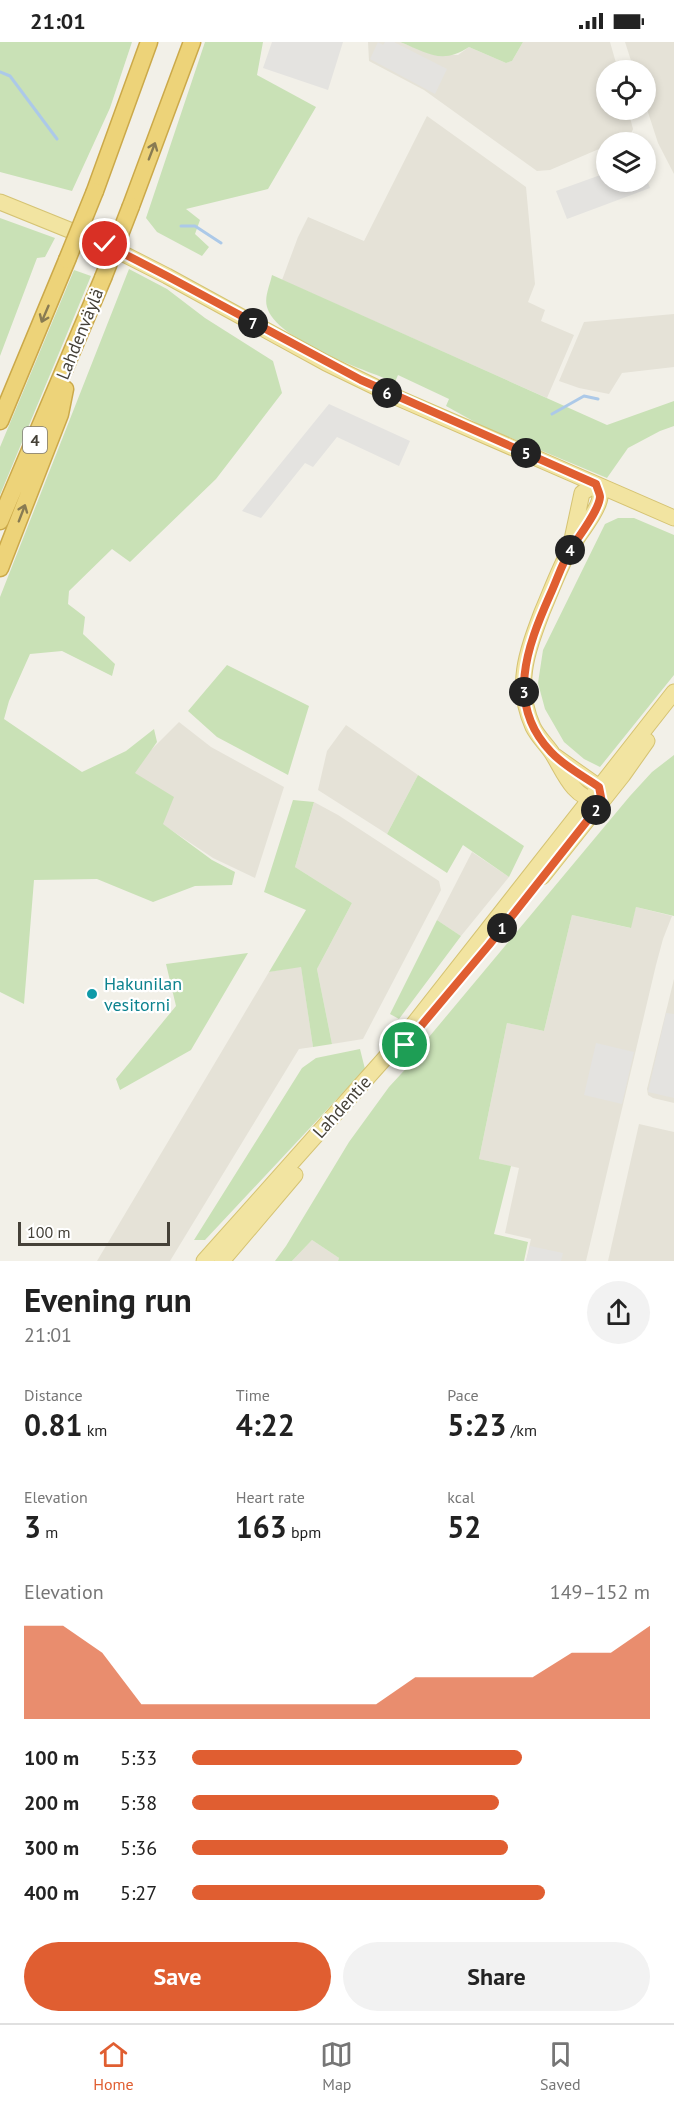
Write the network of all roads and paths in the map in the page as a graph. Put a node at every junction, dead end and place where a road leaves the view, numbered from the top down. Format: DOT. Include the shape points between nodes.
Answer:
graph roads {
  1 [pos="150,42"];
  2 [pos="192,42"];
  3 [pos="0,202"];
  4 [pos="70,358"];
  5 [pos="0,421"];
  6 [pos="596,484"];
  7 [pos="674,518"];
  8 [pos="0,521"];
  9 [pos="0,568"];
  10 [pos="674,692"];
  11 [pos="674,702"];
  12 [pos="596,796"];
  13 [pos="204,1261"];
  14 [pos="222,1261"];
  1 -- 5 [label="highway, 4, one-way, bridge" via="95,191"];
  4 -- 2 [label="highway, Lahdenväylä / 4, one-way, bridge"];
  3 -- 6 [label="main road" via="105,244 326,363"];
  4 -- 8 [label="highway, Lahdenväylä / 4"];
  9 -- 4 [label="highway, one-way" via="60,414"];
  6 -- 7 [label="main road"];
  6 -- 12 [label="main road" via="582,493 570,550 530,644 523,678 534,727 552,753"];
  10 -- 12 [label="main road, Lahdentie"];
  11 -- 12 [label="main road, Lahdentie"];
  12 -- 13 [label="main road, Lahdentie" via="401,1040"];
  12 -- 14 [label="main road, Lahdentie" via="481,954"];
}
